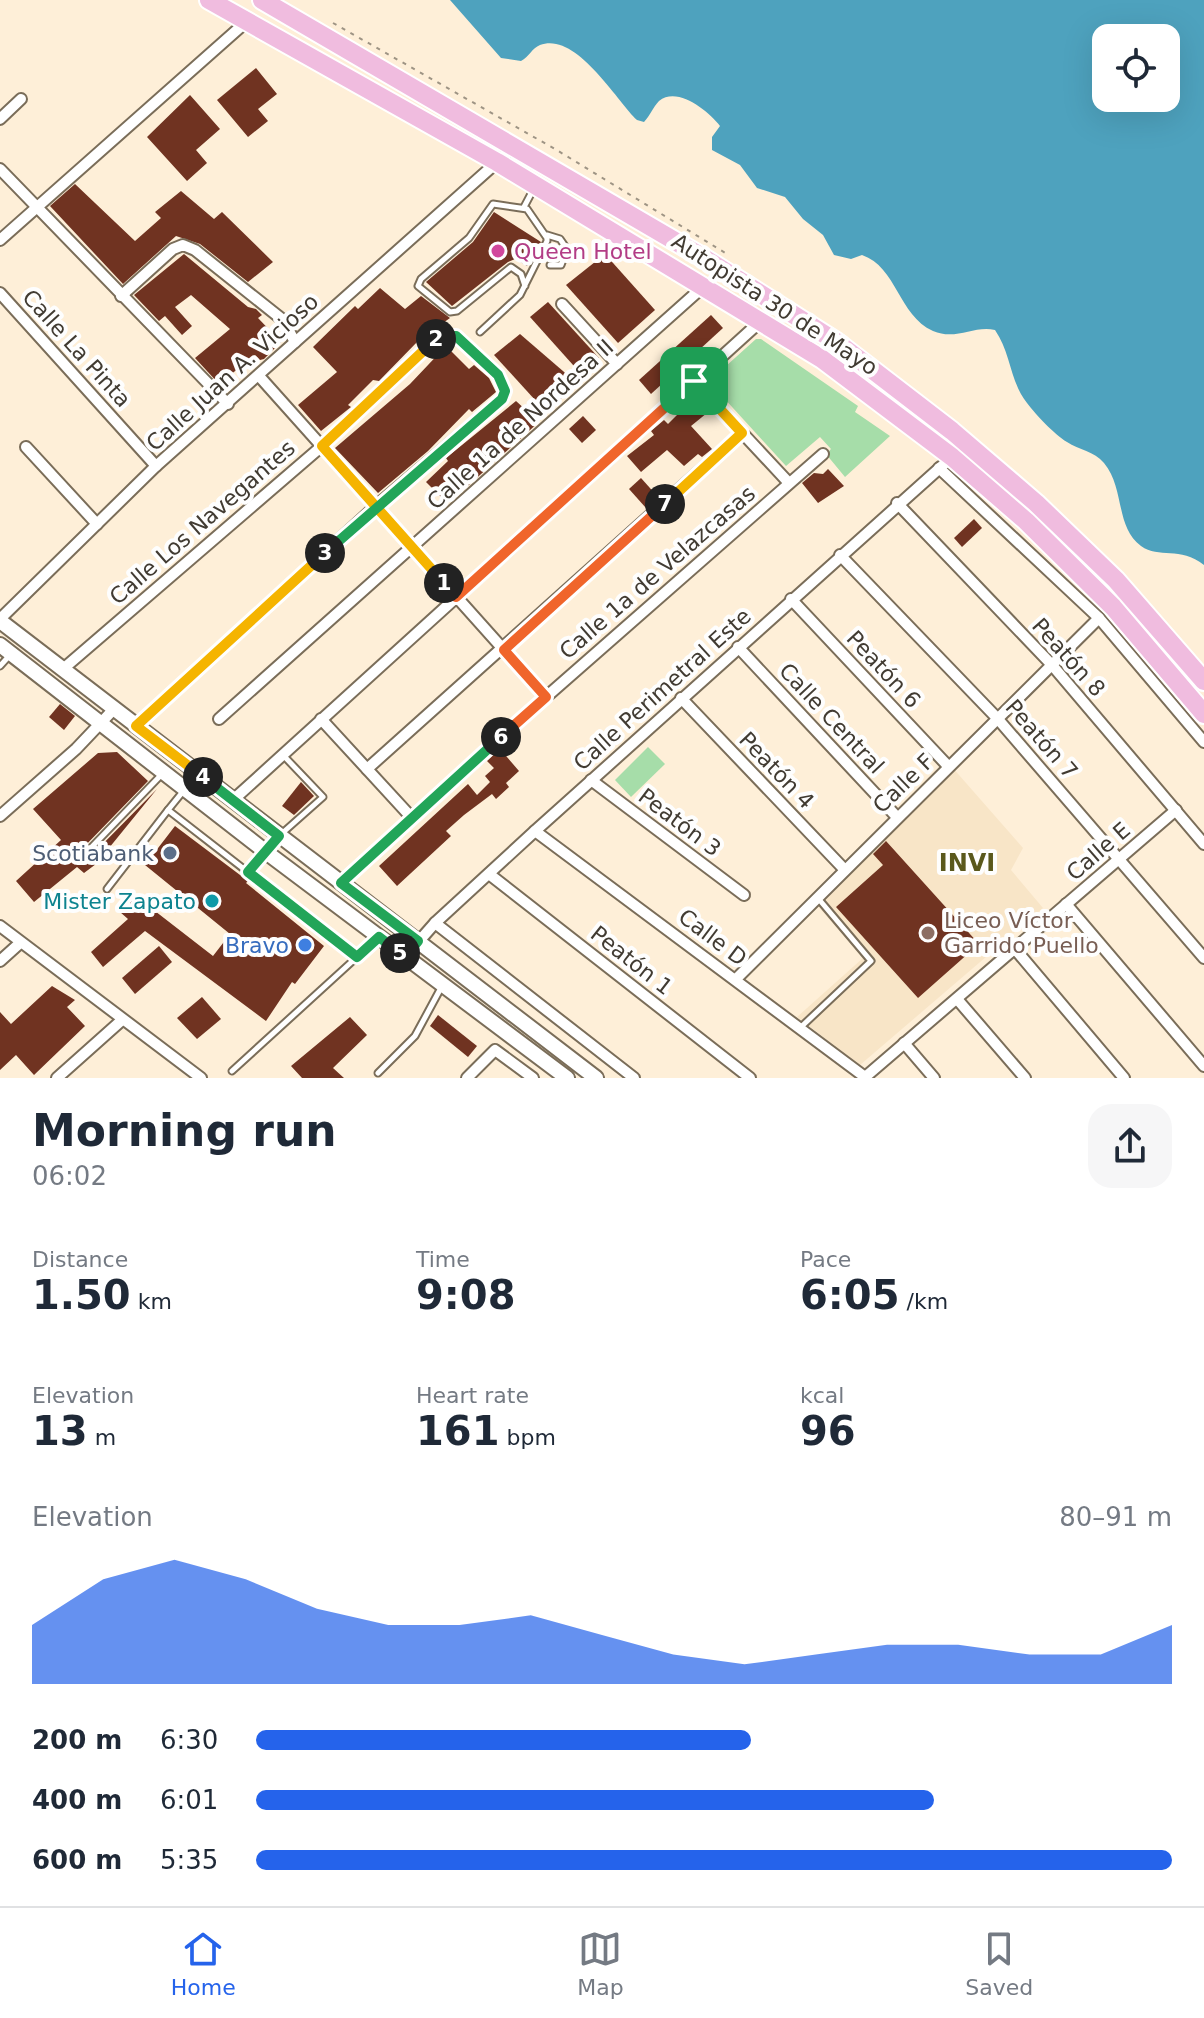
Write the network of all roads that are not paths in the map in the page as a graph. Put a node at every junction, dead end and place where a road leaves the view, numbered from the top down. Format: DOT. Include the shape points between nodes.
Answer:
graph roads {
  1 [pos="209,0"];
  2 [pos="262,0"];
  3 [pos="246,22"];
  4 [pos="21,99"];
  5 [pos="0,119"];
  6 [pos="514,147"];
  7 [pos="497,162"];
  8 [pos="0,169"];
  9 [pos="535,185"];
  10 [pos="524,207"];
  11 [pos="36,208"];
  12 [pos="547,235"];
  13 [pos="0,240"];
  14 [pos="550,265"];
  15 [pos="525,286"];
  16 [pos="704,286"];
  17 [pos="0,293"];
  18 [pos="121,296"];
  19 [pos="562,304"];
  20 [pos="762,320"];
  21 [pos="480,332"];
  22 [pos="295,342"];
  23 [pos="617,364"];
  24 [pos="259,376"];
  25 [pos="694,381"];
  26 [pos="228,404"];
  27 [pos="742,433"];
  28 [pos="322,446"];
  29 [pos="26,447"];
  30 [pos="823,454"];
  31 [pos="945,463"];
  32 [pos="156,466"];
  33 [pos="789,483"];
  34 [pos="897,503"];
  35 [pos="376,506"];
  36 [pos="97,524"];
  37 [pos="413,548"];
  38 [pos="840,555"];
  39 [pos="456,597"];
  40 [pos="791,599"];
  41 [pos="1099,618"];
  42 [pos="0,620"];
  43 [pos="738,647"];
  44 [pos="6,650"];
  45 [pos="504,650"];
  46 [pos="1052,665"];
  47 [pos="0,666"];
  48 [pos="63,669"];
  49 [pos="1204,681"];
  50 [pos="546,697"];
  51 [pos="681,698"];
  52 [pos="113,710"];
  53 [pos="1204,714"];
  54 [pos="997,718"];
  55 [pos="219,719"];
  56 [pos="321,719"];
  57 [pos="102,723"];
  58 [pos="136,726"];
  59 [pos="1204,742"];
  60 [pos="282,754"];
  61 [pos="948,766"];
  62 [pos="367,769"];
  63 [pos="164,772"];
  64 [pos="591,780"];
  65 [pos="185,788"];
  66 [pos="233,800"];
  67 [pos="168,810"];
  68 [pos="1176,810"];
  69 [pos="0,816"];
  70 [pos="896,816"];
  71 [pos="412,818"];
  72 [pos="535,831"];
  73 [pos="279,836"];
  74 [pos="1204,844"];
  75 [pos="266,852"];
  76 [pos="84,855"];
  77 [pos="1119,859"];
  78 [pos="844,869"];
  79 [pos="248,872"];
  80 [pos="489,874"];
  81 [pos="341,883"];
  82 [pos="107,889"];
  83 [pos="744,895"];
  84 [pos="817,897"];
  85 [pos="1066,904"];
  86 [pos="435,923"];
  87 [pos="0,926"];
  88 [pos="379,937"];
  89 [pos="418,941"];
  90 [pos="20,943"];
  91 [pos="1015,949"];
  92 [pos="357,957"];
  93 [pos="405,957"];
  94 [pos="1204,958"];
  95 [pos="0,961"];
  96 [pos="736,979"];
  97 [pos="442,985"];
  98 [pos="957,999"];
  99 [pos="122,1020"];
  100 [pos="800,1027"];
  101 [pos="904,1043"];
  102 [pos="1204,1066"];
  103 [pos="232,1071"];
  104 [pos="378,1073"];
  105 [pos="865,1077"];
  106 [pos="57,1078"];
  107 [pos="201,1078"];
  108 [pos="467,1078"];
  109 [pos="533,1078"];
  110 [pos="567,1078"];
  111 [pos="596,1078"];
  112 [pos="634,1078"];
  113 [pos="750,1078"];
  114 [pos="934,1078"];
  115 [pos="1025,1078"];
  116 [pos="1124,1078"];
  1 -- 3 [label="highway, Autopista 30 de Mayo"];
  2 -- 6 [label="highway, Autopista 30 de Mayo"];
  3 -- 7 [label="highway, Autopista 30 de Mayo"];
  3 -- 11 [label="street"];
  4 -- 5 [label="street"];
  6 -- 7 [label="street, Calle Juan A. Vicioso"];
  6 -- 49 [label="highway, Autopista 30 de Mayo" via="835,341 952,431 1116,580"];
  7 -- 9 [label="highway, Autopista 30 de Mayo"];
  7 -- 22 [label="street, Calle Juan A. Vicioso"];
  8 -- 11 [label="street"];
  9 -- 10 [label="lane"];
  9 -- 16 [label="highway, Autopista 30 de Mayo"];
  10 -- 12 [label="lane"];
  10 -- 15 [label="lane" via="493,204 469,238 417,284 450,312 511,267"];
  11 -- 13 [label="street"];
  11 -- 18 [label="street"];
  12 -- 14 [label="lane" via="560,239 567,249 561,265"];
  12 -- 15 [label="lane"];
  15 -- 21 [label="lane"];
  16 -- 20 [label="highway, Autopista 30 de Mayo"];
  16 -- 23 [label="street, Calle 1a de Nordesa II"];
  17 -- 32 [label="street, Calle La Pinta"];
  18 -- 22 [label="street" via="183,245 283,320"];
  18 -- 26 [label="street"];
  19 -- 23 [label="street"];
  20 -- 25 [label="street"];
  20 -- 31 [label="highway, Autopista 30 de Mayo" via="822,359"];
  22 -- 24 [label="street, Calle Juan A. Vicioso"];
  23 -- 37 [label="street, Calle 1a de Nordesa II"];
  24 -- 26 [label="street, Calle Juan A. Vicioso"];
  24 -- 28 [label="street"];
  25 -- 27 [label="street"];
  25 -- 39 [label="street"];
  26 -- 32 [label="street, Calle Juan A. Vicioso"];
  27 -- 33 [label="street"];
  27 -- 45 [label="street"];
  28 -- 35 [label="street"];
  28 -- 35 [label="street, Calle Los Navegantes" via="439,337 456,336 498,375 505,391 502,399"];
  28 -- 48 [label="street, Calle Los Navegantes"];
  29 -- 36 [label="street"];
  30 -- 33 [label="street, Calle 1a de Velazcasas"];
  31 -- 34 [label="street, Calle Perimetral Este"];
  31 -- 41 [label="street"];
  31 -- 53 [label="highway, Autopista 30 de Mayo" via="1026,521 1113,607"];
  32 -- 36 [label="street, Calle Juan A. Vicioso"];
  33 -- 50 [label="street, Calle 1a de Velazcasas"];
  34 -- 38 [label="street, Calle Perimetral Este"];
  34 -- 46 [label="street, Peatón 8"];
  35 -- 37 [label="street"];
  35 -- 58 [label="street"];
  36 -- 42 [label="street, Calle Juan A. Vicioso"];
  37 -- 39 [label="street"];
  37 -- 55 [label="street, Calle 1a de Nordesa II"];
  38 -- 40 [label="street, Calle Perimetral Este"];
  38 -- 54 [label="street, Peatón 7"];
  39 -- 45 [label="street"];
  39 -- 56 [label="street"];
  40 -- 43 [label="street, Calle Perimetral Este"];
  40 -- 61 [label="street, Peatón 6"];
  41 -- 46 [label="street, Calle F"];
  41 -- 59 [label="street"];
  42 -- 48 [label="main road"];
  43 -- 51 [label="street, Calle Perimetral Este"];
  43 -- 70 [label="street, Calle Central"];
  44 -- 47 [label="lane"];
  44 -- 57 [label="main road"];
  45 -- 50 [label="street"];
  45 -- 62 [label="street"];
  46 -- 54 [label="street, Calle F"];
  46 -- 68 [label="street, Peatón 8"];
  48 -- 52 [label="main road"];
  50 -- 71 [label="street, Calle 1a de Velazcasas"];
  51 -- 64 [label="street, Calle Perimetral Este"];
  51 -- 78 [label="street, Peatón 4"];
  52 -- 57 [label="street"];
  52 -- 58 [label="main road"];
  54 -- 61 [label="street, Calle F"];
  54 -- 77 [label="street, Peatón 7"];
  56 -- 60 [label="street"];
  56 -- 62 [label="street"];
  57 -- 63 [label="main road"];
  57 -- 69 [label="street"];
  58 -- 66 [label="main road"];
  60 -- 66 [label="street"];
  60 -- 73 [label="lane" via="323,797"];
  61 -- 70 [label="street, Calle F"];
  62 -- 71 [label="street"];
  63 -- 65 [label="main road"];
  63 -- 76 [label="lane"];
  64 -- 72 [label="street, Calle Perimetral Este"];
  64 -- 83 [label="street, Peatón 3"];
  65 -- 67 [label="lane"];
  65 -- 75 [label="main road"];
  66 -- 73 [label="main road"];
  67 -- 79 [label="lane"];
  67 -- 82 [label="lane"];
  68 -- 74 [label="street, Peatón 8"];
  68 -- 77 [label="street, Calle E"];
  70 -- 78 [label="street, Calle F"];
  71 -- 81 [label="street, Calle 1a de Velazcasas"];
  72 -- 80 [label="street, Calle Perimetral Este"];
  72 -- 96 [label="street, Calle D"];
  73 -- 75 [label="lane"];
  73 -- 81 [label="main road"];
  75 -- 79 [label="lane"];
  75 -- 88 [label="main road"];
  77 -- 85 [label="street, Calle E"];
  77 -- 94 [label="street, Peatón 7"];
  78 -- 84 [label="street, Calle F"];
  79 -- 92 [label="lane"];
  80 -- 86 [label="street, Calle Perimetral Este"];
  80 -- 113 [label="street, Peatón 1"];
  81 -- 89 [label="main road"];
  84 -- 96 [label="street, Calle F"];
  84 -- 100 [label="lane" via="871,961"];
  85 -- 91 [label="street, Calle E"];
  85 -- 102 [label="street"];
  86 -- 89 [label="street, Calle Perimetral Este"];
  86 -- 112 [label="street"];
  87 -- 90 [label="street"];
  88 -- 92 [label="lane"];
  88 -- 93 [label="main road"];
  89 -- 93 [label="street, Calle Perimetral Este"];
  89 -- 111 [label="main road"];
  90 -- 95 [label="street"];
  90 -- 99 [label="street"];
  91 -- 98 [label="street, Calle E"];
  91 -- 116 [label="street"];
  92 -- 103 [label="lane"];
  93 -- 97 [label="main road"];
  96 -- 100 [label="street, Calle D"];
  97 -- 104 [label="lane" via="415,1036"];
  97 -- 110 [label="main road"];
  98 -- 101 [label="street, Calle E"];
  98 -- 115 [label="street"];
  99 -- 106 [label="street"];
  99 -- 107 [label="street"];
  100 -- 105 [label="street, Calle D"];
  101 -- 105 [label="street, Calle E"];
  101 -- 114 [label="street"];
  108 -- 109 [label="street" via="495,1050"];
}
